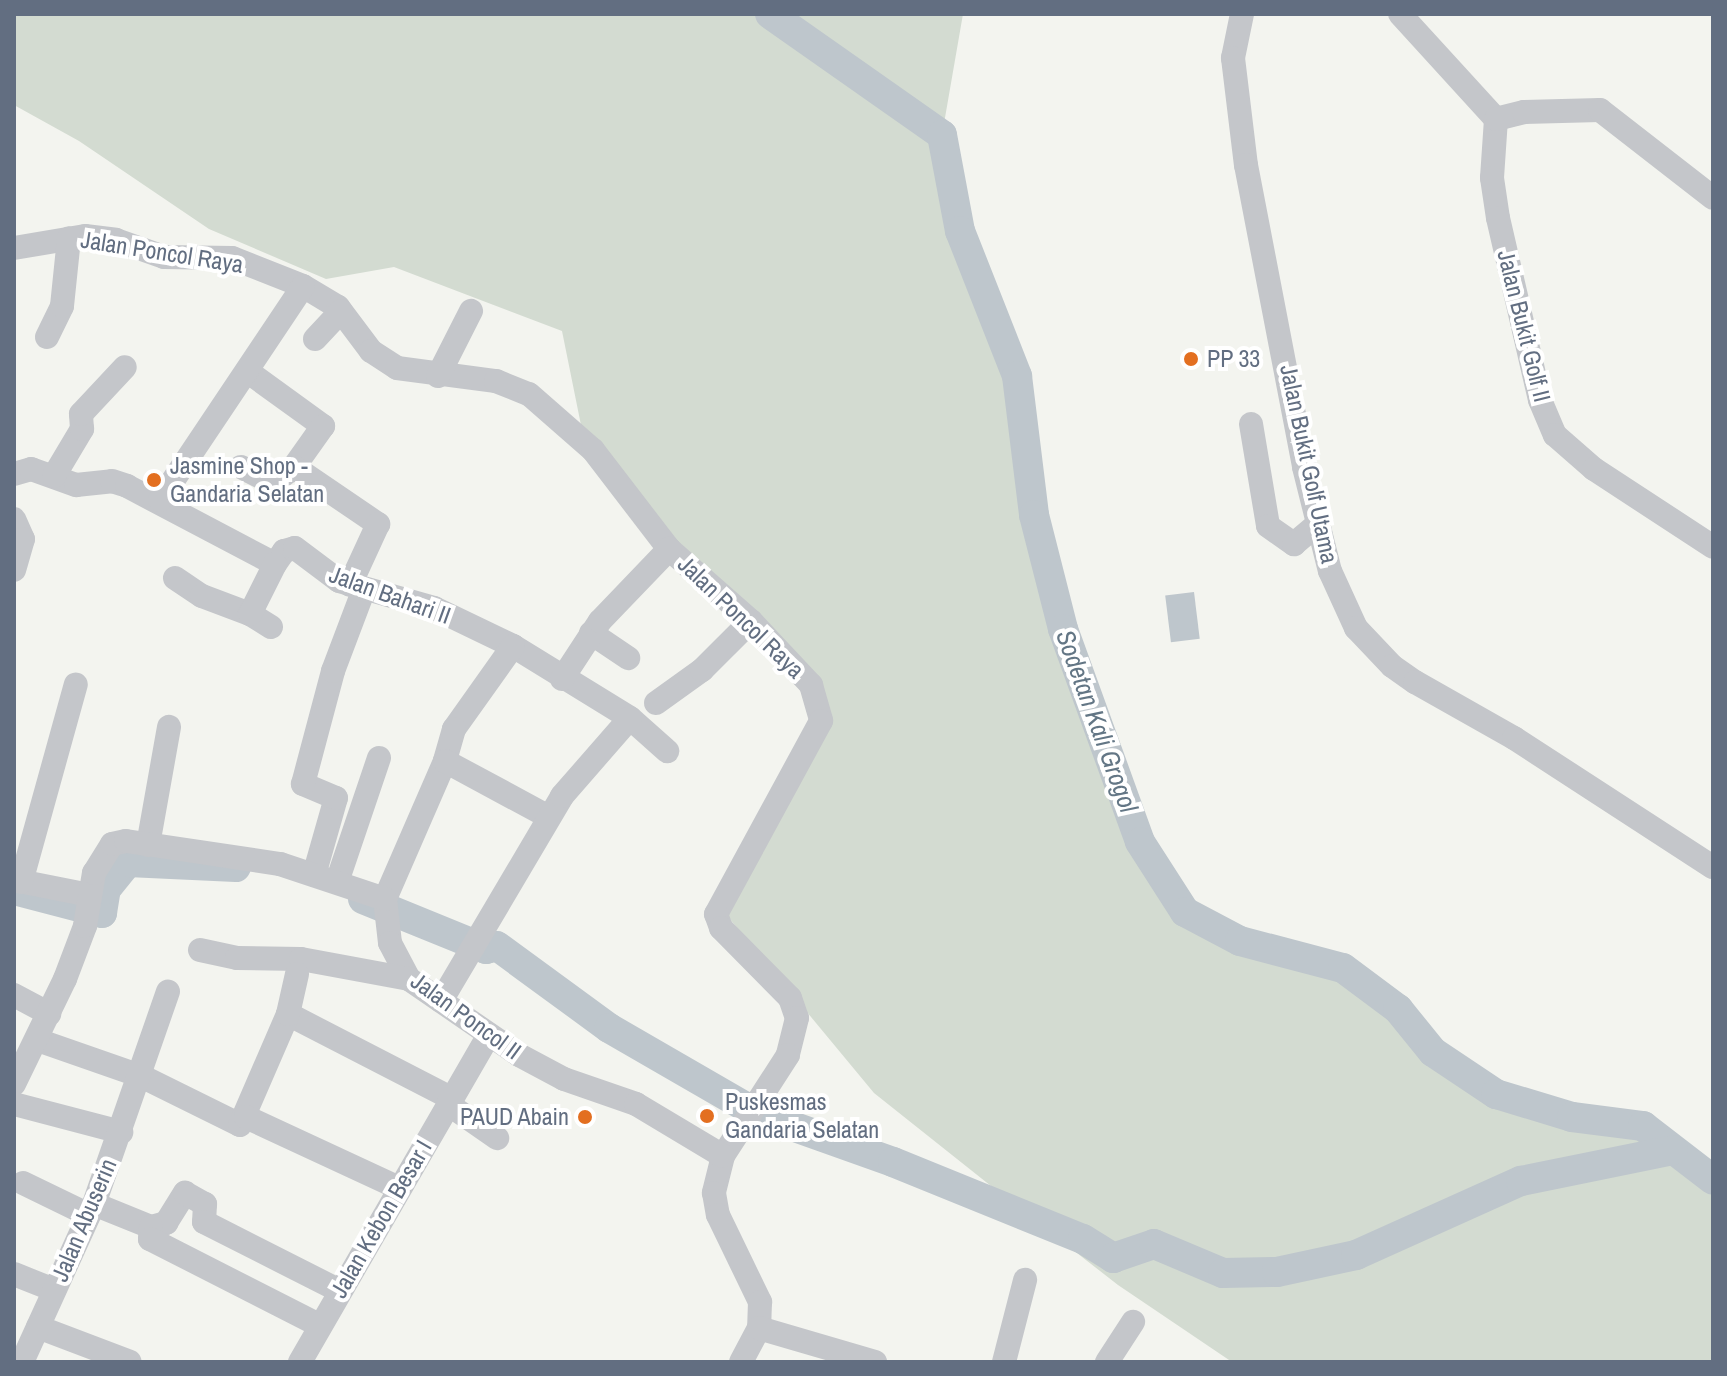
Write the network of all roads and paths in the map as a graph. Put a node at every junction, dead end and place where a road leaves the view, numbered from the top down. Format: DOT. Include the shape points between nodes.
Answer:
graph roads {
  1 [pos="1242,14"];
  2 [pos="1400,14"];
  3 [pos="1496,119"];
  4 [pos="1713,198"];
  5 [pos="69,238"];
  6 [pos="14,248"];
  7 [pos="303,286"];
  8 [pos="341,311"];
  9 [pos="471,311"];
  10 [pos="47,337"];
  11 [pos="315,339"];
  12 [pos="125,367"];
  13 [pos="247,371"];
  14 [pos="438,376"];
  15 [pos="1251,424"];
  16 [pos="241,467"];
  17 [pos="294,467"];
  18 [pos="14,474"];
  19 [pos="54,476"];
  20 [pos="160,500"];
  21 [pos="14,519"];
  22 [pos="1319,523"];
  23 [pos="1713,547"];
  24 [pos="669,549"];
  25 [pos="275,564"];
  26 [pos="14,570"];
  27 [pos="175,578"];
  28 [pos="357,587"];
  29 [pos="250,614"];
  30 [pos="751,621"];
  31 [pos="271,627"];
  32 [pos="591,633"];
  33 [pos="513,646"];
  34 [pos="628,658"];
  35 [pos="562,679"];
  36 [pos="76,684"];
  37 [pos="656,703"];
  38 [pos="630,718"];
  39 [pos="169,727"];
  40 [pos="667,751"];
  41 [pos="379,758"];
  42 [pos="445,761"];
  43 [pos="549,817"];
  44 [pos="148,845"];
  45 [pos="1713,867"];
  46 [pos="326,878"];
  47 [pos="18,881"];
  48 [pos="89,901"];
  49 [pos="384,906"];
  50 [pos="200,950"];
  51 [pos="297,974"];
  52 [pos="409,979"];
  53 [pos="168,992"];
  54 [pos="14,995"];
  55 [pos="441,1001"];
  56 [pos="49,1014"];
  57 [pos="288,1014"];
  58 [pos="489,1035"];
  59 [pos="46,1043"];
  60 [pos="141,1076"];
  61 [pos="14,1084"];
  62 [pos="450,1101"];
  63 [pos="14,1104"];
  64 [pos="246,1117"];
  65 [pos="121,1132"];
  66 [pos="497,1138"];
  67 [pos="723,1156"];
  68 [pos="23,1183"];
  69 [pos="399,1188"];
  70 [pos="92,1210"];
  71 [pos="151,1227"];
  72 [pos="14,1274"];
  73 [pos="1025,1280"];
  74 [pos="54,1290"];
  75 [pos="338,1290"];
  76 [pos="1133,1322"];
  77 [pos="319,1325"];
  78 [pos="38,1327"];
  79 [pos="759,1328"];
  80 [pos="22,1362"];
  81 [pos="130,1362"];
  82 [pos="300,1362"];
  83 [pos="741,1362"];
  84 [pos="875,1362"];
  85 [pos="1004,1362"];
  86 [pos="1107,1362"];
  1 -- 22 [label="street, Jalan Bukit Golf Utama" via="1233,58 1244,154"];
  2 -- 3 [label="street"];
  3 -- 4 [label="street" via="1524,112 1600,110"];
  3 -- 23 [label="street, Jalan Bukit Golf II" via="1492,178 1498,218 1540,400 1555,435 1594,469"];
  5 -- 6 [label="street, Jalan Poncol Raya"];
  5 -- 7 [label="street, Jalan Poncol Raya" via="116,240 164,257 232,258"];
  5 -- 10 [label="street" via="62,306"];
  7 -- 8 [label="street, Jalan Poncol Raya"];
  7 -- 13 [label="street"];
  8 -- 11 [label="street"];
  8 -- 14 [label="street, Jalan Poncol Raya" via="378,357 406,372"];
  9 -- 14 [label="street"];
  12 -- 19 [label="street" via="81,414 82,429"];
  13 -- 17 [label="street" via="323,426"];
  13 -- 20 [label="street"];
  14 -- 24 [label="street, Jalan Poncol Raya" via="506,383 537,400 593,450"];
  15 -- 22 [label="street" via="1268,526 1294,544"];
  16 -- 17 [label="street" via="273,483"];
  17 -- 28 [label="street" via="380,526"];
  18 -- 19 [label="street" via="31,469"];
  19 -- 20 [label="street" via="76,485 112,481"];
  20 -- 25 [label="street"];
  21 -- 26 [label="street" via="23,539"];
  22 -- 45 [label="street, Jalan Bukit Golf Utama" via="1330,571 1356,628 1392,666"];
  24 -- 30 [label="street, Jalan Poncol Raya"];
  24 -- 32 [label="street"];
  25 -- 28 [label="street, Jalan Bahari II" via="284,551 295,548 325,573"];
  25 -- 29 [label="street"];
  27 -- 29 [label="street" via="202,596"];
  28 -- 33 [label="street, Jalan Bahari II" via="434,608"];
  28 -- 46 [label="street" via="303,784 336,798"];
  29 -- 31 [label="street"];
  30 -- 37 [label="street" via="702,670"];
  30 -- 67 [label="street, Jalan Poncol Raya" via="811,685 822,712 717,908 721,928 796,1008 788,1055"];
  32 -- 34 [label="street"];
  32 -- 35 [label="street"];
  33 -- 35 [label="street, Jalan Bahari II"];
  33 -- 42 [label="street" via="454,729"];
  35 -- 38 [label="street, Jalan Bahari II"];
  36 -- 47 [label="street"];
  38 -- 40 [label="street, Jalan Bahari II"];
  38 -- 43 [label="street"];
  39 -- 44 [label="street"];
  41 -- 46 [label="street"];
  42 -- 43 [label="street"];
  42 -- 49 [label="street"];
  43 -- 55 [label="street"];
  44 -- 46 [label="street" via="280,864"];
  44 -- 48 [label="street" via="119,840 105,849"];
  46 -- 49 [label="street"];
  47 -- 48 [label="street"];
  48 -- 56 [label="street"];
  49 -- 52 [label="street, Jalan Poncol II" via="390,943"];
  50 -- 52 [label="street" via="237,958 301,959"];
  51 -- 57 [label="street"];
  52 -- 55 [label="street, Jalan Poncol II"];
  53 -- 60 [label="street, Jalan Abuserin"];
  54 -- 56 [label="street"];
  55 -- 58 [label="street, Jalan Poncol II"];
  56 -- 61 [label="street"];
  57 -- 62 [label="street"];
  57 -- 64 [label="street"];
  58 -- 62 [label="street, Jalan Kebon Besar I"];
  58 -- 67 [label="street, Jalan Poncol II" via="553,1075 636,1104"];
  59 -- 60 [label="street"];
  60 -- 64 [label="street" via="235,1125"];
  60 -- 65 [label="street, Jalan Abuserin"];
  62 -- 66 [label="street"];
  62 -- 69 [label="street, Jalan Kebon Besar I"];
  63 -- 65 [label="street"];
  64 -- 69 [label="street"];
  65 -- 70 [label="street, Jalan Abuserin"];
  67 -- 79 [label="street, Jalan Poncol Raya" via="714,1207 757,1289"];
  68 -- 70 [label="street"];
  69 -- 75 [label="street, Jalan Kebon Besar I"];
  70 -- 71 [label="street"];
  70 -- 74 [label="street, Jalan Abuserin"];
  71 -- 75 [label="street" via="166,1223 185,1193 205,1204 204,1222"];
  71 -- 77 [label="street" via="150,1239"];
  72 -- 74 [label="street"];
  73 -- 85 [label="street"];
  74 -- 78 [label="street, Jalan Abuserin"];
  75 -- 77 [label="street, Jalan Kebon Besar I"];
  76 -- 86 [label="street"];
  77 -- 82 [label="street, Jalan Kebon Besar I"];
  78 -- 80 [label="street, Jalan Abuserin"];
  78 -- 81 [label="street"];
  79 -- 83 [label="street"];
  79 -- 84 [label="street"];
}
